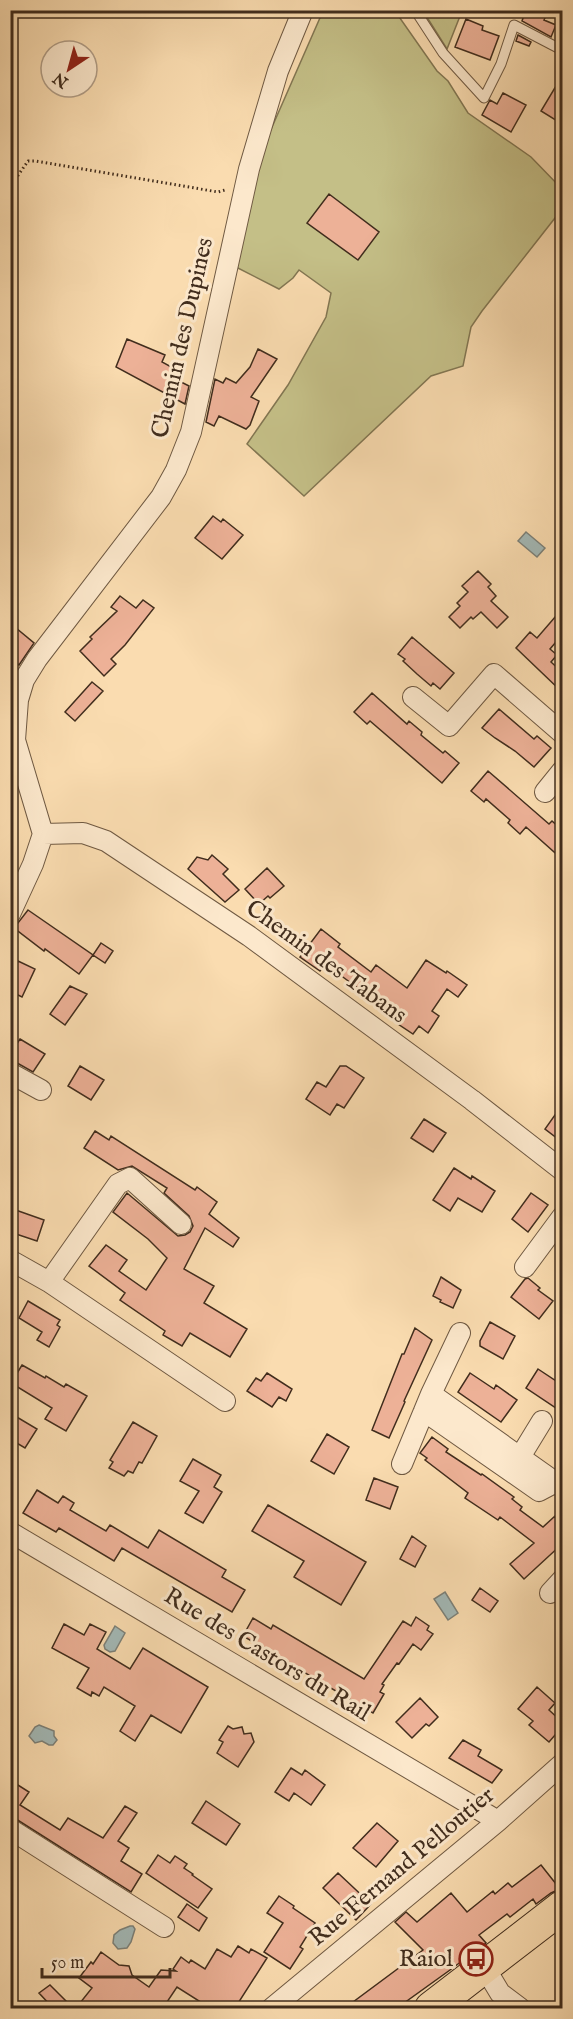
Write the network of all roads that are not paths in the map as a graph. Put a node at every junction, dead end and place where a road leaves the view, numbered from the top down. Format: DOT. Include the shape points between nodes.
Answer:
graph roads {
  1 [pos="303,10"];
  2 [pos="415,10"];
  3 [pos="562,50"];
  4 [pos="413,697"];
  5 [pos="562,733"];
  6 [pos="13,741"];
  7 [pos="562,771"];
  8 [pos="545,792"];
  9 [pos="43,834"];
  10 [pos="10,914"];
  11 [pos="10,1073"];
  12 [pos="41,1090"];
  13 [pos="562,1170"];
  14 [pos="562,1217"];
  15 [pos="181,1224"];
  16 [pos="10,1260"];
  17 [pos="525,1267"];
  18 [pos="49,1282"];
  19 [pos="460,1333"];
  20 [pos="225,1401"];
  21 [pos="427,1403"];
  22 [pos="542,1421"];
  23 [pos="520,1457"];
  24 [pos="402,1464"];
  25 [pos="559,1485"];
  26 [pos="10,1533"];
  27 [pos="562,1764"];
  28 [pos="498,1821"];
  29 [pos="10,1829"];
  30 [pos="562,1907"];
  31 [pos="164,1927"];
  32 [pos="485,1968"];
  33 [pos="272,2008"];
  34 [pos="431,2008"];
  35 [pos="520,2008"];
  1 -- 6 [label="street, Chemin des Dupines" via="278,71 249,169 191,432 176,470 161,497 24,680"];
  2 -- 3 [label="lane" via="443,53 484,98 514,26"];
  4 -- 5 [label="street" via="449,726 494,674"];
  6 -- 9 [label="street, Chemin des Dupines"];
  7 -- 8 [label="street"];
  9 -- 10 [label="street"];
  9 -- 13 [label="street, Chemin des Tabans" via="83,833 106,841 249,936"];
  11 -- 12 [label="street"];
  14 -- 17 [label="street"];
  15 -- 18 [label="street" via="130,1178 118,1184"];
  16 -- 18 [label="street"];
  18 -- 20 [label="street"];
  19 -- 21 [label="street"];
  21 -- 23 [label="street"];
  21 -- 24 [label="street"];
  21 -- 25 [label="street" via="540,1491"];
  22 -- 23 [label="street"];
  23 -- 25 [label="street"];
  26 -- 28 [label="street, Rue des Castors du Rail"];
  27 -- 28 [label="street, Rue Fernand Pelloutier"];
  28 -- 33 [label="street, Rue Fernand Pelloutier"];
  29 -- 31 [label="street"];
  30 -- 32 [label="main road"];
  32 -- 34 [label="main road"];
  32 -- 35 [label="street" via="500,1993"];
}
